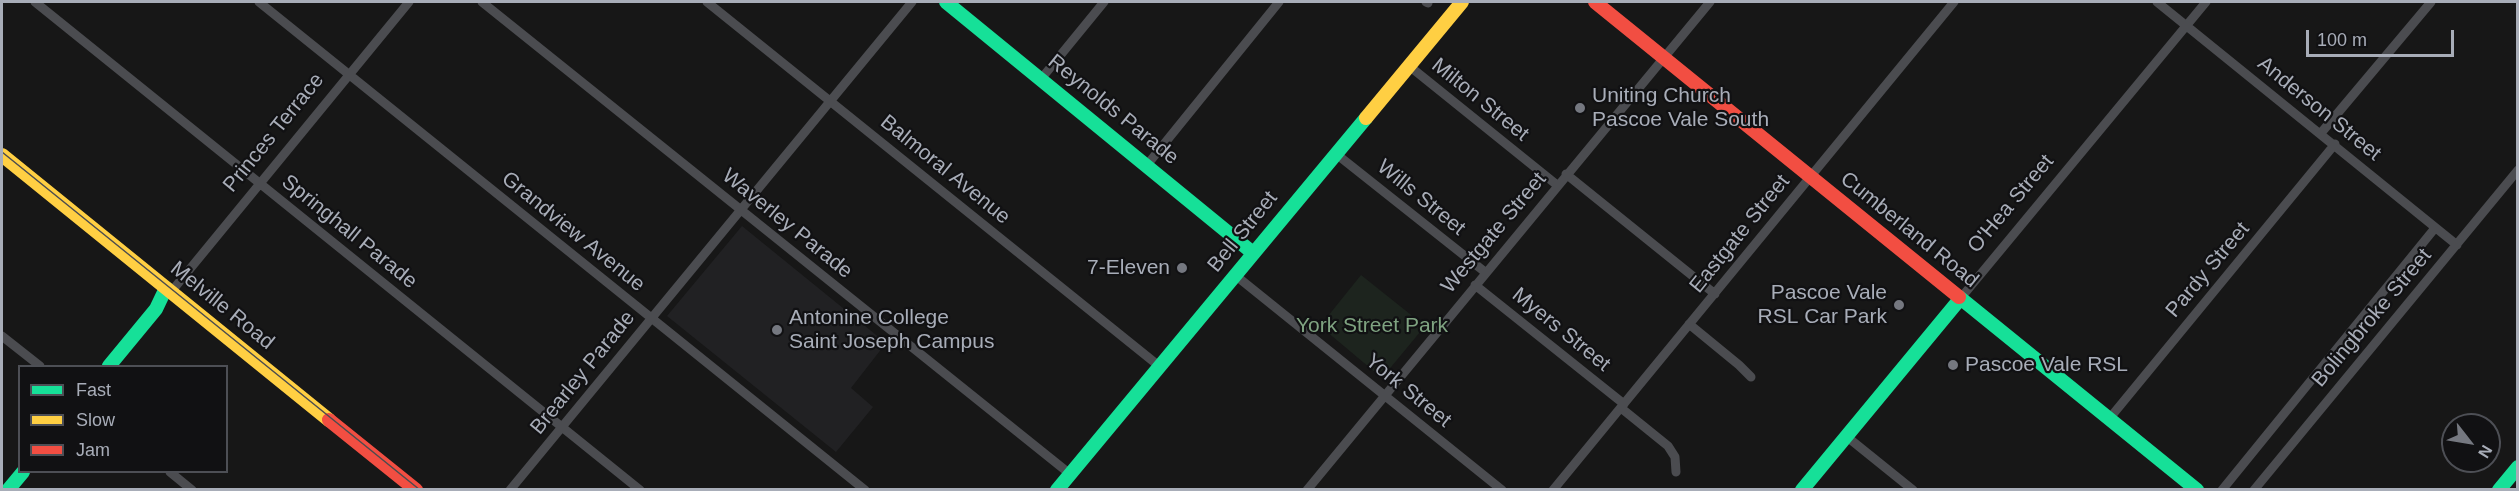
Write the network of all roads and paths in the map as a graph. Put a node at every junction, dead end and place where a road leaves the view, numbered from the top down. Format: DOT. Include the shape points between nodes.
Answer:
graph roads {
  1 [pos="34,2"];
  2 [pos="259,2"];
  3 [pos="409,2"];
  4 [pos="483,2"];
  5 [pos="707,2"];
  6 [pos="912,2"];
  7 [pos="946,2"];
  8 [pos="1104,2"];
  9 [pos="1279,2"];
  10 [pos="1462,2"];
  11 [pos="1595,2"];
  12 [pos="1710,2"];
  13 [pos="1954,2"];
  14 [pos="2157,2"];
  15 [pos="2206,2"];
  16 [pos="2431,2"];
  17 [pos="2187,26"];
  18 [pos="1664,57"];
  19 [pos="1408,65"];
  20 [pos="349,74"];
  21 [pos="1041,79"];
  22 [pos="831,101"];
  23 [pos="2321,133"];
  24 [pos="2336,144"];
  25 [pos="1335,153"];
  26 [pos="2,155"];
  27 [pos="1147,165"];
  28 [pos="2517,170"];
  29 [pos="1566,174"];
  30 [pos="1810,176"];
  31 [pos="260,184"];
  32 [pos="1557,185"];
  33 [pos="741,209"];
  34 [pos="2435,228"];
  35 [pos="2457,245"];
  36 [pos="1253,253"];
  37 [pos="1485,272"];
  38 [pos="1235,275"];
  39 [pos="1475,285"];
  40 [pos="171,292"];
  41 [pos="1714,294"];
  42 [pos="1960,299"];
  43 [pos="651,318"];
  44 [pos="1689,324"];
  45 [pos="2,336"];
  46 [pos="38,365"];
  47 [pos="110,365"];
  48 [pos="1159,366"];
  49 [pos="1751,377"];
  50 [pos="1384,395"];
  51 [pos="1622,406"];
  52 [pos="2109,419"];
  53 [pos="562,427"];
  54 [pos="1846,436"];
  55 [pos="2517,467"];
  56 [pos="1676,472"];
  57 [pos="20,473"];
  58 [pos="172,473"];
  59 [pos="1070,474"];
  60 [pos="2194,488"];
  61 [pos="8,489"];
  62 [pos="192,489"];
  63 [pos="416,489"];
  64 [pos="510,489"];
  65 [pos="640,489"];
  66 [pos="865,489"];
  67 [pos="1057,489"];
  68 [pos="1307,489"];
  69 [pos="1502,489"];
  70 [pos="1553,489"];
  71 [pos="1802,489"];
  72 [pos="1913,489"];
  73 [pos="2222,489"];
  74 [pos="2254,489"];
  75 [pos="2499,489"];
  1 -- 31 [label="street, Springhall Parade"];
  2 -- 20 [label="street, Grandview Avenue"];
  3 -- 20 [label="street, Princes Terrace"];
  4 -- 33 [label="street, Waverley Parade"];
  5 -- 22 [label="street, Balmoral Avenue"];
  6 -- 22 [label="street, Brearley Parade"];
  7 -- 21 [label="main road, Reynolds Parade"];
  8 -- 21 [label="street"];
  9 -- 27 [label="street"];
  10 -- 19 [label="main road, Bell Street"];
  11 -- 18 [label="main road, Cumberland Road"];
  12 -- 18 [label="street, Westgate Street"];
  13 -- 30 [label="street, Eastgate Street"];
  14 -- 17 [label="street, Anderson Street"];
  15 -- 17 [label="street, O'Hea Street"];
  16 -- 23 [label="street"];
  17 -- 23 [label="street, Anderson Street"];
  17 -- 42 [label="street, O'Hea Street"];
  18 -- 29 [label="street, Westgate Street"];
  18 -- 30 [label="main road, Cumberland Road"];
  19 -- 25 [label="main road, Bell Street"];
  19 -- 32 [label="street, Milton Street"];
  20 -- 31 [label="street, Princes Terrace"];
  20 -- 43 [label="street, Grandview Avenue"];
  21 -- 27 [label="main road, Reynolds Parade"];
  22 -- 33 [label="street, Brearley Parade"];
  22 -- 48 [label="street, Balmoral Avenue"];
  23 -- 24 [label="street, Anderson Street"];
  24 -- 34 [label="street, Anderson Street"];
  24 -- 52 [label="street, Pardy Street"];
  25 -- 36 [label="main road, Bell Street"];
  25 -- 37 [label="street, Wills Street"];
  26 -- 40 [label="main road, Melville Road"];
  27 -- 36 [label="main road, Reynolds Parade"];
  28 -- 35 [label="street, Bolingbroke Street"];
  29 -- 32 [label="street, Westgate Street"];
  29 -- 41 [label="street"];
  30 -- 41 [label="street, Eastgate Street"];
  30 -- 42 [label="main road, Cumberland Road"];
  31 -- 40 [label="street, Princes Terrace"];
  31 -- 53 [label="street, Springhall Parade"];
  32 -- 37 [label="street, Westgate Street"];
  33 -- 43 [label="street, Brearley Parade"];
  33 -- 59 [label="street, Waverley Parade"];
  34 -- 35 [label="street, Anderson Street"];
  34 -- 73 [label="street, Bolingbroke Street"];
  35 -- 74 [label="street, Bolingbroke Street"];
  36 -- 38 [label="main road, Bell Street"];
  37 -- 39 [label="street, Westgate Street"];
  38 -- 48 [label="main road, Bell Street"];
  38 -- 50 [label="street, York Street"];
  39 -- 50 [label="street, Westgate Street"];
  39 -- 51 [label="street, Myers Street"];
  40 -- 47 [label="main road, Princes Terrace"];
  40 -- 63 [label="main road, Melville Road"];
  41 -- 44 [label="street, Eastgate Street"];
  42 -- 52 [label="main road, Cumberland Road"];
  42 -- 54 [label="main road, O'Hea Street"];
  43 -- 53 [label="street, Brearley Parade"];
  43 -- 66 [label="street, Grandview Avenue"];
  44 -- 49 [label="street"];
  44 -- 51 [label="street, Eastgate Street"];
  45 -- 46 [label="street"];
  48 -- 59 [label="main road, Bell Street"];
  50 -- 68 [label="street, Westgate Street"];
  50 -- 69 [label="street, York Street"];
  51 -- 56 [label="street, Myers Street" via="1668,446 1675,457"];
  51 -- 70 [label="street, Eastgate Street"];
  52 -- 60 [label="main road, Cumberland Road"];
  53 -- 64 [label="street, Brearley Parade"];
  53 -- 65 [label="street, Springhall Parade"];
  54 -- 71 [label="main road, O'Hea Street"];
  54 -- 72 [label="street"];
  55 -- 75 [label="main road"];
  57 -- 61 [label="main road"];
  58 -- 62 [label="street"];
  59 -- 67 [label="main road, Bell Street"];
}
